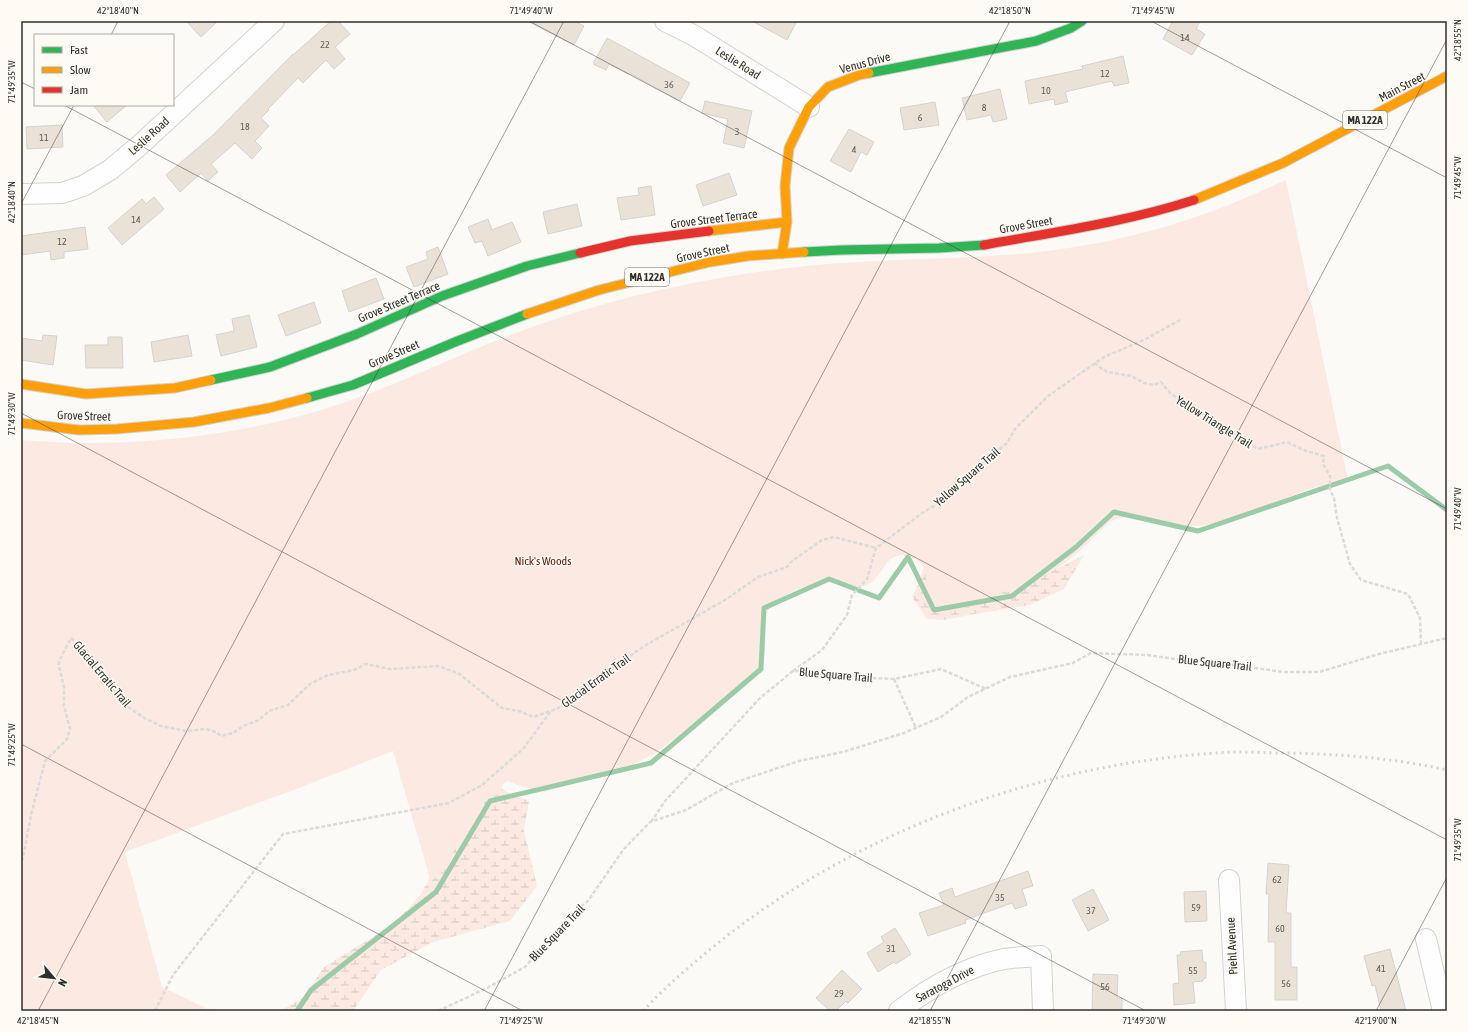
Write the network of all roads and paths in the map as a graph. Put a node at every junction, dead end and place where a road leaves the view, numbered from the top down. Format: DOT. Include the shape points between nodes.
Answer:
graph roads {
  1 [pos="274,21"];
  2 [pos="665,21"];
  3 [pos="1082,21"];
  4 [pos="698,28"];
  5 [pos="1447,76"];
  6 [pos="809,107"];
  7 [pos="1283,163"];
  8 [pos="21,194"];
  9 [pos="787,222"];
  10 [pos="782,254"];
  11 [pos="1180,320"];
  12 [pos="1094,363"];
  13 [pos="21,384"];
  14 [pos="21,423"];
  15 [pos="876,548"];
  16 [pos="1447,638"];
  17 [pos="1421,644"];
  18 [pos="793,671"];
  19 [pos="894,679"];
  20 [pos="986,689"];
  21 [pos="551,711"];
  22 [pos="916,728"];
  23 [pos="650,822"];
  24 [pos="21,861"];
  25 [pos="1229,880"];
  26 [pos="1426,939"];
  27 [pos="155,1011"];
  28 [pos="438,1011"];
  29 [pos="899,1011"];
  30 [pos="1043,1011"];
  31 [pos="1236,1011"];
  32 [pos="1443,1011"];
  1 -- 8 [label="street, Leslie Road" via="110,170 83,186 62,192"];
  2 -- 4 [label="street, Leslie Road"];
  3 -- 6 [label="main road, Venus Drive" via="1071,28 1036,41 859,75 828,87"];
  4 -- 6 [label="street, Leslie Road"];
  5 -- 7 [label="main road, Main Street / MA 122A"];
  6 -- 9 [label="main road, Venus Drive" via="790,148 785,186"];
  7 -- 10 [label="main road, Grove Street / MA 122A" via="1163,210 1022,239 977,246"];
  9 -- 10 [label="main road, Venus Drive"];
  9 -- 13 [label="main road, Grove Street Terrace" via="630,242 527,266 442,296 357,334 270,367 175,388 86,394"];
  10 -- 14 [label="main road, Grove Street / MA 122A" via="710,262 599,290 469,336 353,385 269,408 194,422 133,428 79,430"];
  11 -- 12 [label="path, Yellow Square Trail"];
  12 -- 15 [label="path, Yellow Square Trail" via="1048,396 1015,429 1007,443 959,482 936,505"];
  12 -- 17 [label="path, Yellow Triangle Trail" via="1107,372 1131,376 1149,384 1161,382 1169,392 1190,408 1206,415 1220,427 1258,449 1287,442 1324,456 1323,464 1330,476 1330,490 1350,564 1361,580 1408,594 1420,618"];
  15 -- 18 [label="path" via="867,579 852,595 846,615 822,650"];
  15 -- 21 [label="path, Glacial Erratic Trail" via="834,537 822,540 787,567 758,577 725,600 641,648"];
  16 -- 17 [label="path, Blue Square Trail"];
  17 -- 20 [label="path, Blue Square Trail" via="1319,672 1283,672 1148,655 1091,654 1072,663 1010,677"];
  18 -- 19 [label="path, Blue Square Trail"];
  18 -- 23 [label="path, Blue Square Trail" via="760,698 665,801"];
  19 -- 20 [label="path, Blue Square Trail" via="941,669"];
  19 -- 22 [label="path"];
  20 -- 22 [label="path, Blue Square Trail" via="968,697 941,717"];
  21 -- 24 [label="path, Glacial Erratic Trail" via="533,717 502,708 458,672 438,666 390,669 366,664 354,670 328,675 310,684 288,705 233,733 221,736 206,729 186,732 146,719 125,705 71,638 59,662 64,687 64,706 70,729 67,739 45,761 30,815 24,858"];
  21 -- 27 [label="path" via="523,749 482,785 449,803 283,834 173,975"];
  22 -- 23 [label="path, Blue Square Trail" via="843,752 799,761 732,783 686,810"];
  23 -- 28 [label="path, Blue Square Trail" via="623,850 588,900 570,916 525,967 486,989"];
  25 -- 31 [label="street, Piehl Avenue"];
  26 -- 32 [label="street"];
  29 -- 30 [label="street, Saratoga Drive" via="925,992 976,966 1005,959 1041,956"];
}
